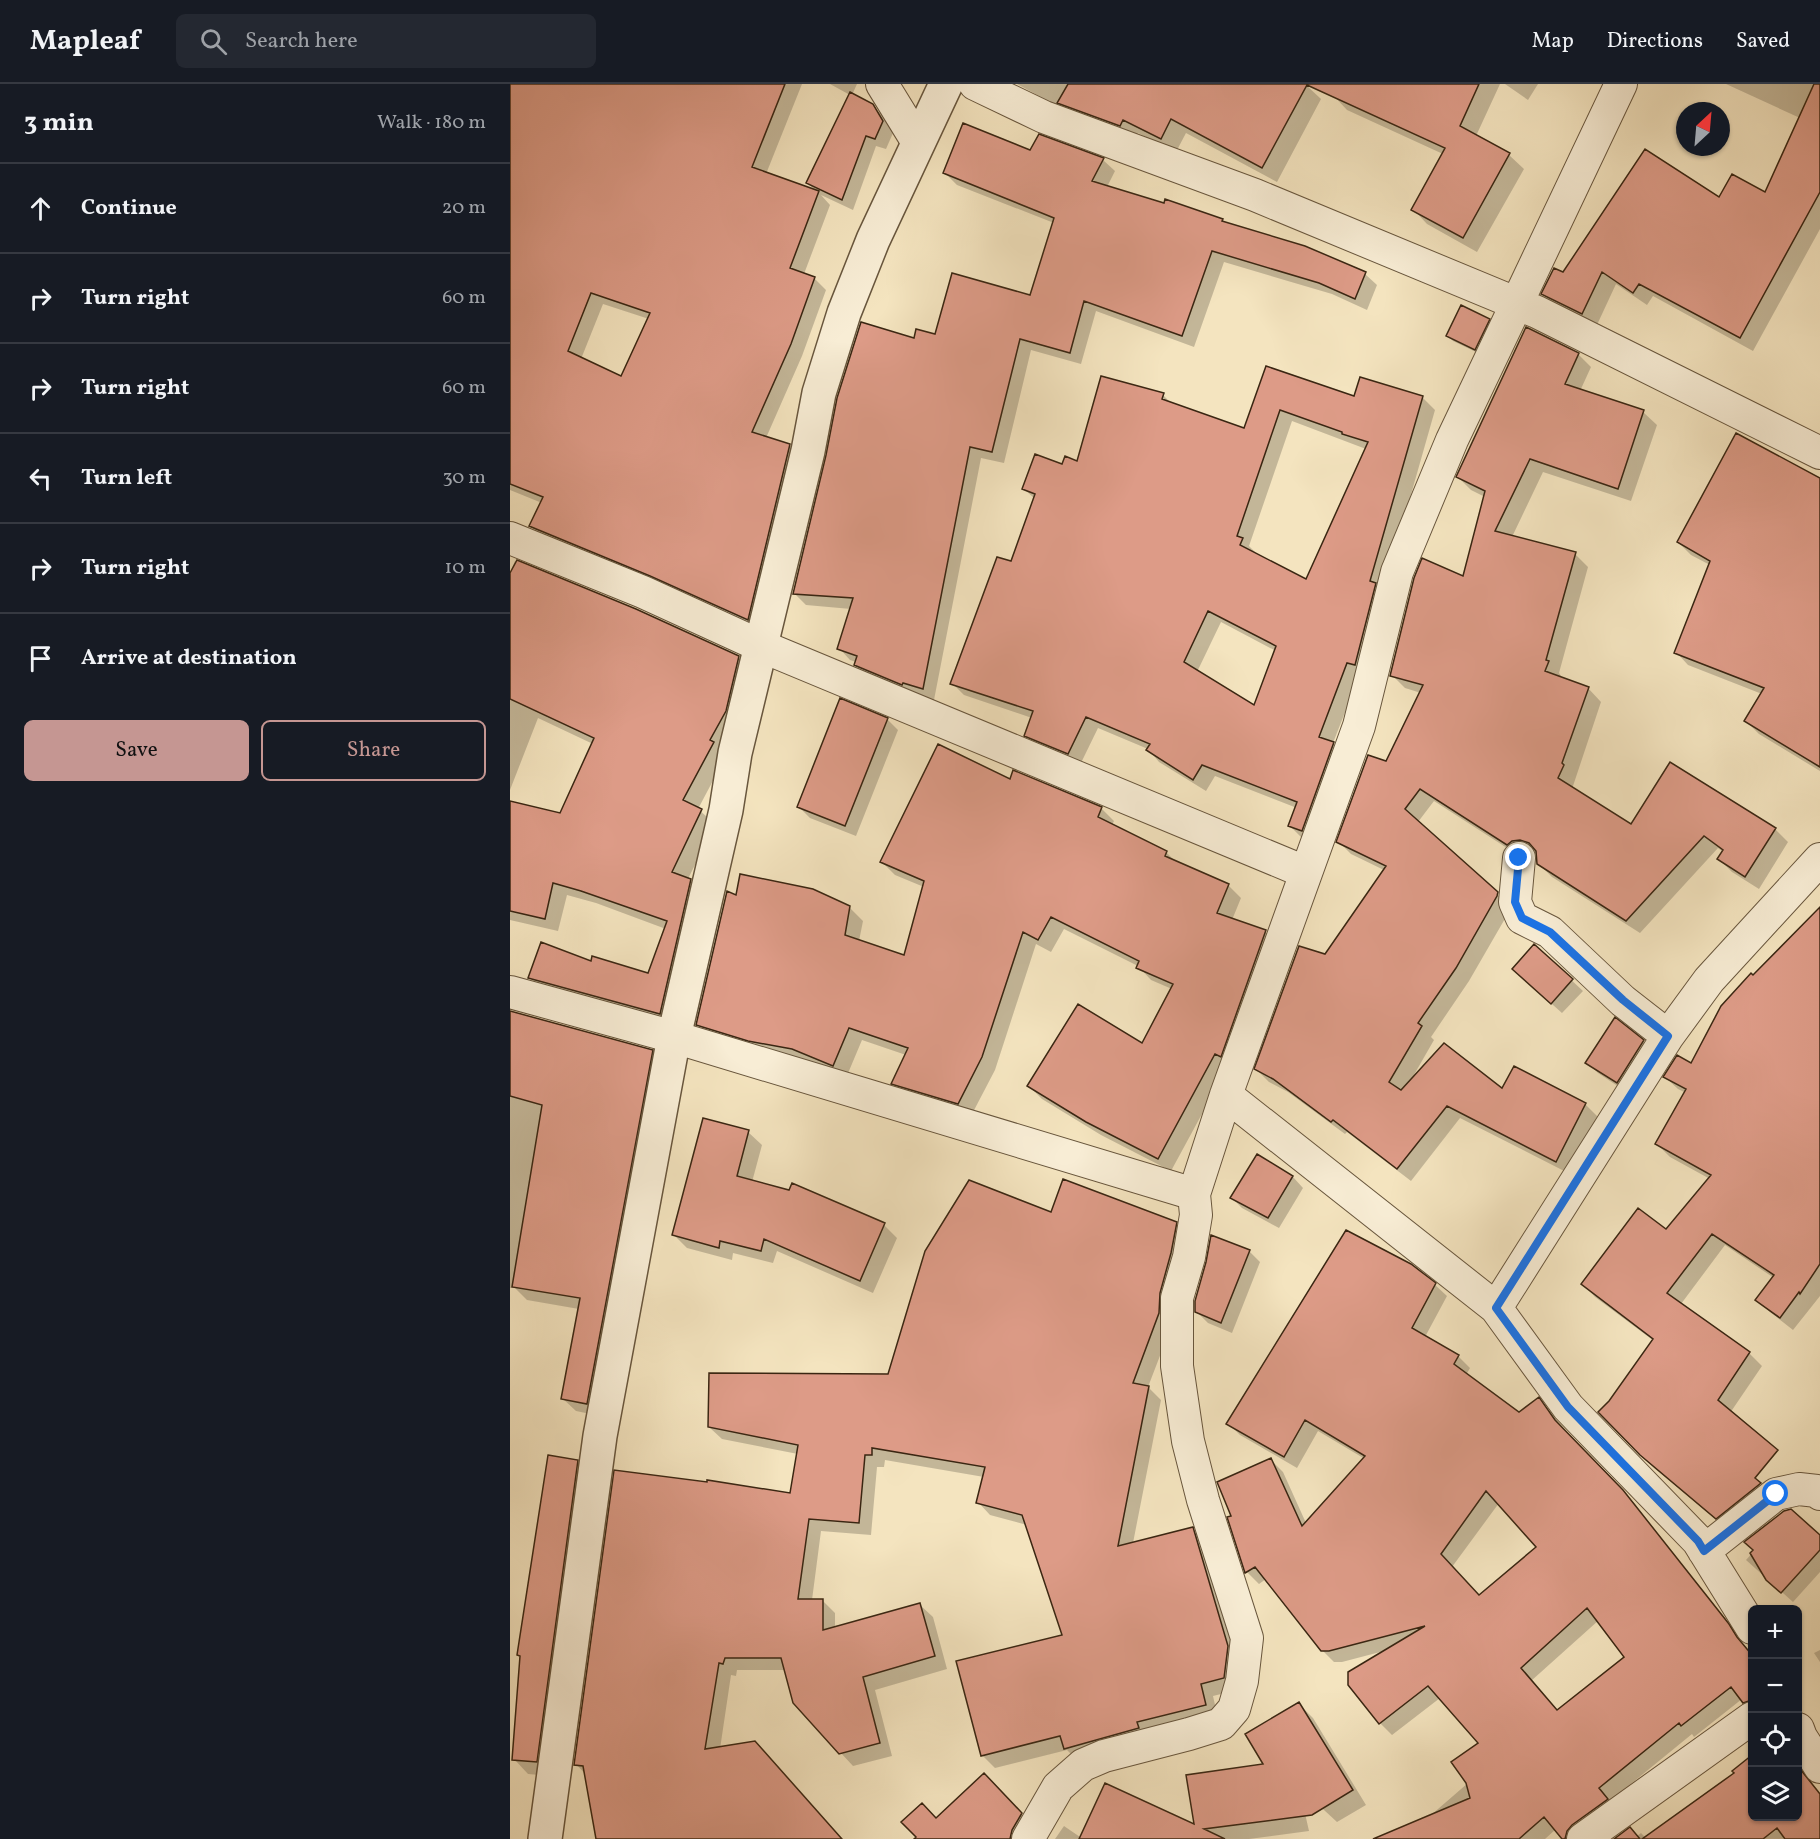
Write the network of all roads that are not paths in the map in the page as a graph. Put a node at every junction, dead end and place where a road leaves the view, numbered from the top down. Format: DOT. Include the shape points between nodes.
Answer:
graph roads {
  1 [pos="882,84"];
  2 [pos="946,84"];
  3 [pos="975,84"];
  4 [pos="1621,84"];
  5 [pos="917,141"];
  6 [pos="1516,303"];
  7 [pos="1818,447"];
  8 [pos="510,538"];
  9 [pos="761,646"];
  10 [pos="1519,858"];
  11 [pos="1820,859"];
  12 [pos="1305,872"];
  13 [pos="510,992"];
  14 [pos="1668,1036"];
  15 [pos="674,1037"];
  16 [pos="1226,1095"];
  17 [pos="1194,1194"];
  18 [pos="1496,1308"];
  19 [pos="1819,1492"];
  20 [pos="1704,1551"];
  21 [pos="1748,1622"];
  22 [pos="1748,1721"];
  23 [pos="1802,1739"];
  24 [pos="1820,1767"];
  25 [pos="544,1839"];
  26 [pos="1028,1839"];
  27 [pos="1583,1839"];
  1 -- 5 [label="street"];
  2 -- 5 [label="street"];
  3 -- 6 [label="street" via="1044,117 1255,195"];
  4 -- 6 [label="street"];
  5 -- 9 [label="street" via="844,313 819,393"];
  6 -- 7 [label="street"];
  6 -- 12 [label="street" via="1452,440 1397,572 1359,726"];
  8 -- 9 [label="street"];
  9 -- 12 [label="street"];
  9 -- 15 [label="street"];
  10 -- 14 [label="street" via="1515,902 1522,918 1550,932"];
  11 -- 14 [label="street" via="1709,980"];
  12 -- 16 [label="street"];
  13 -- 15 [label="street"];
  14 -- 18 [label="street"];
  15 -- 17 [label="street"];
  15 -- 25 [label="street" via="600,1436"];
  16 -- 17 [label="street"];
  16 -- 18 [label="street"];
  17 -- 26 [label="street" via="1197,1215 1177,1298 1177,1366 1200,1490 1247,1638 1242,1681 1234,1709 1221,1724 1083,1765 1059,1787"];
  18 -- 20 [label="street" via="1568,1407"];
  19 -- 20 [label="street" via="1776,1494"];
  20 -- 21 [label="street"];
  22 -- 27 [label="street"];
  23 -- 24 [label="street"];
}
